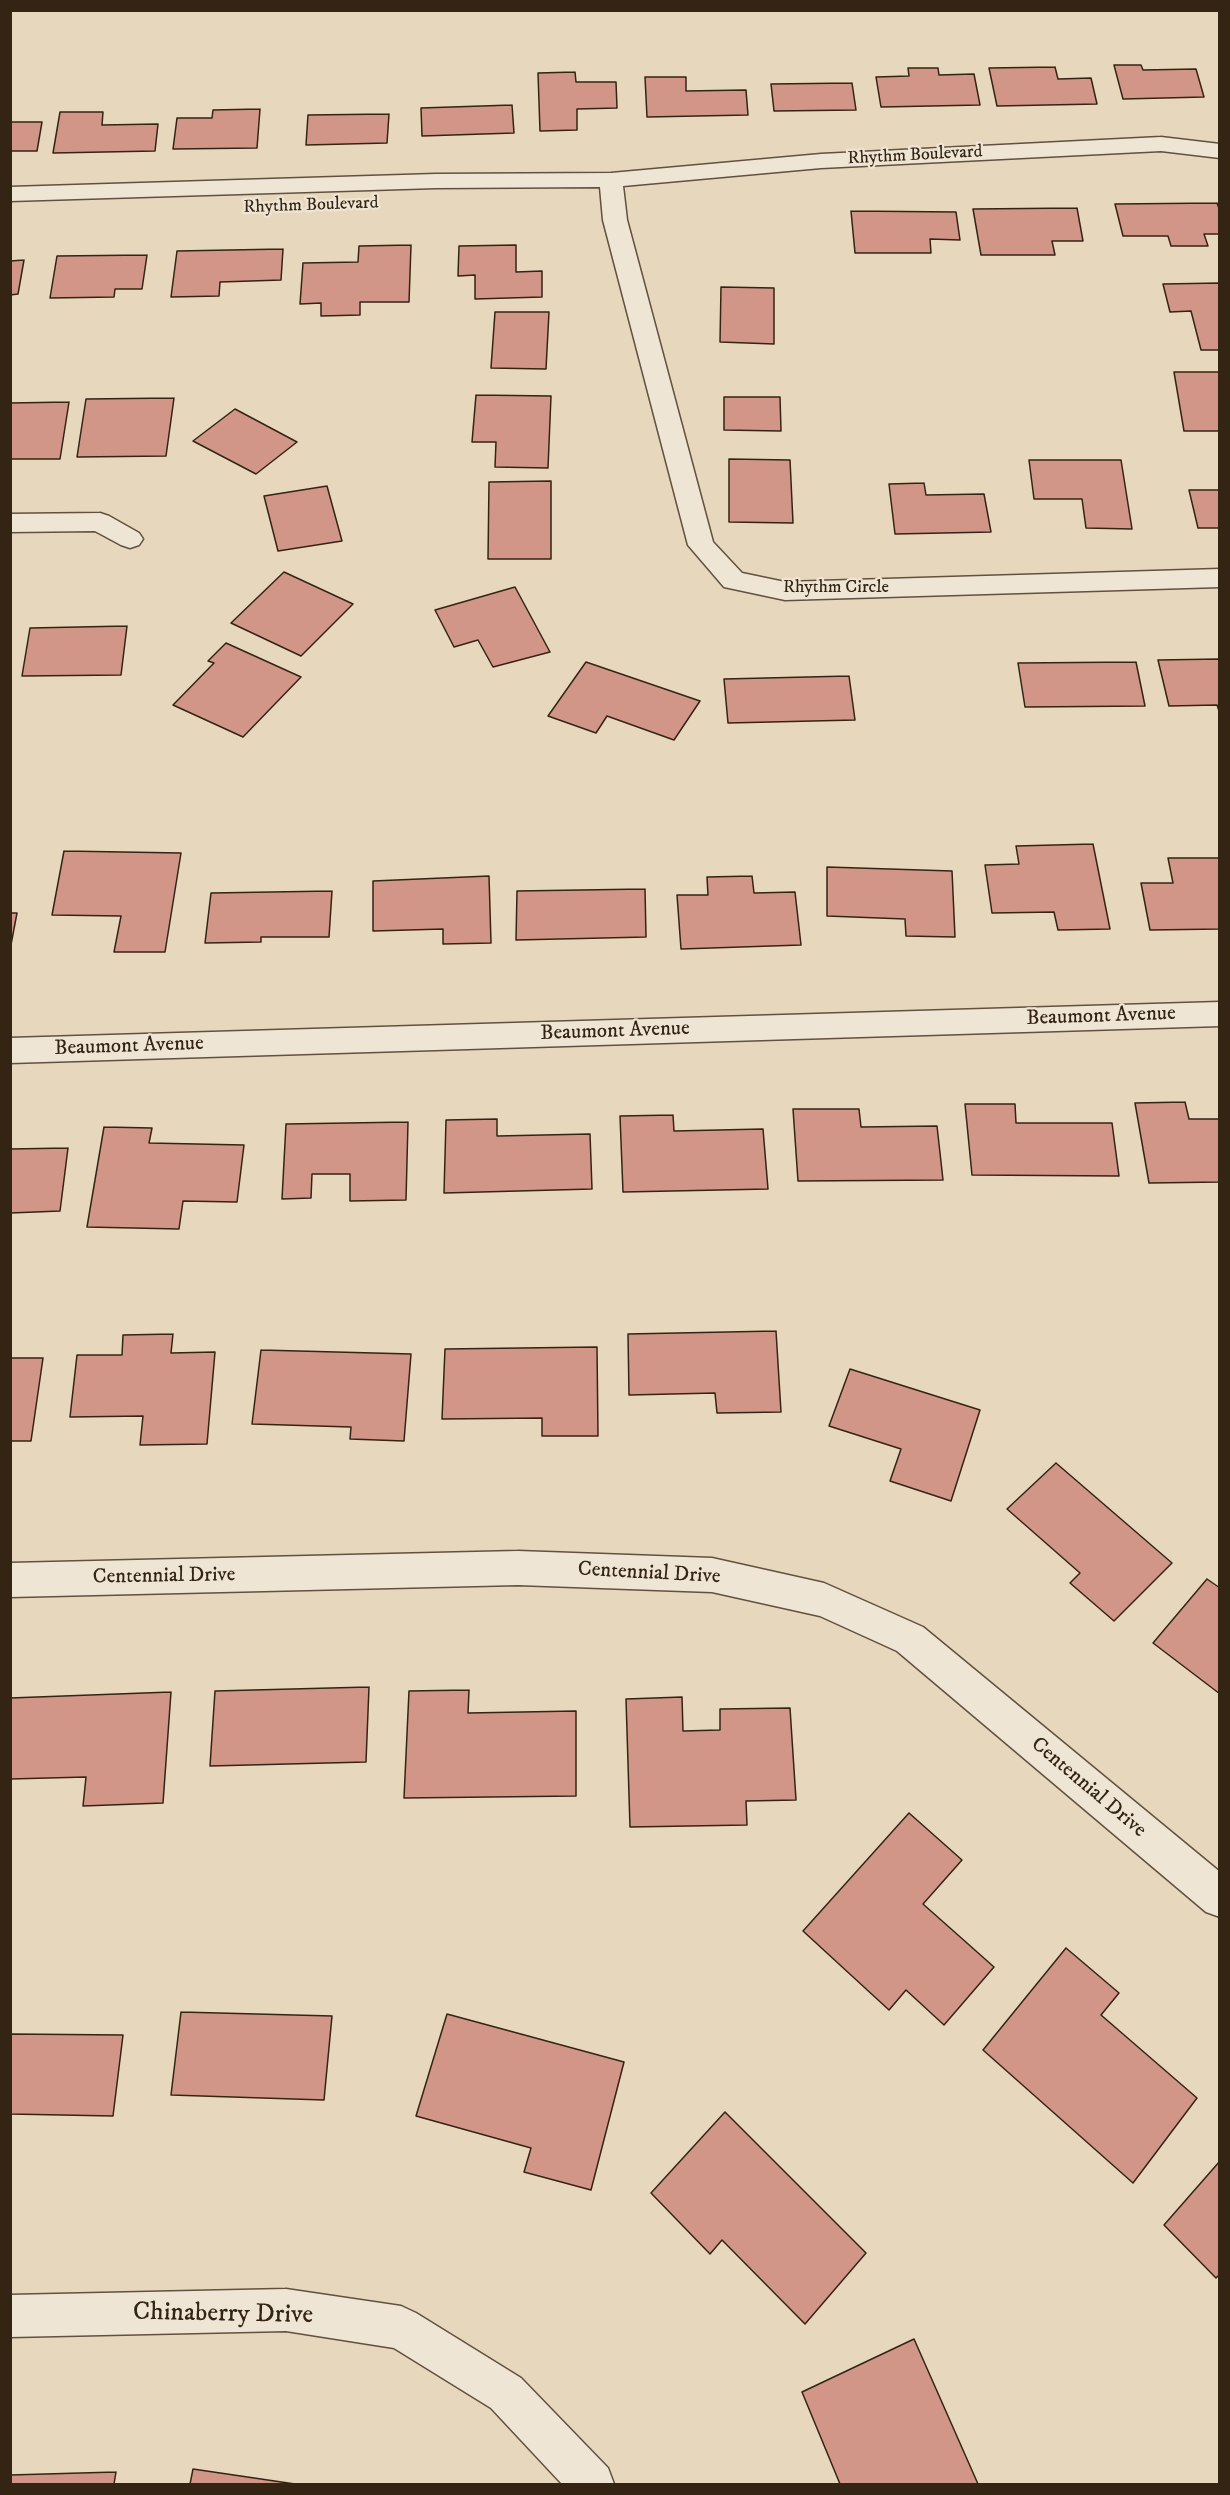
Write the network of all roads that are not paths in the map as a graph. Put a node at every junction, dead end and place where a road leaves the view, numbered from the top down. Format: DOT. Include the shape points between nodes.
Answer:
graph roads {
  1 [pos="1220,151"];
  2 [pos="611,180"];
  3 [pos="10,194"];
  4 [pos="93,213"];
  5 [pos="10,523"];
  6 [pos="130,539"];
  7 [pos="1220,578"];
  8 [pos="1220,1014"];
  9 [pos="10,1051"];
  10 [pos="10,1580"];
  11 [pos="1220,1898"];
  12 [pos="10,2316"];
  13 [pos="591,2484"];
  1 -- 2 [label="street, Rhythm Boulevard" via="1161,144 820,161"];
  2 -- 3 [label="street, Rhythm Boulevard" via="436,181"];
  2 -- 4 [label="street, Rhythm Boulevard" via="536,195 460,201"];
  2 -- 7 [label="street, Rhythm Circle" via="615,220 701,545 733,580 786,591"];
  5 -- 6 [label="street" via="100,522"];
  8 -- 9 [label="street, Beaumont Avenue"];
  10 -- 11 [label="street, Centennial Drive" via="518,1568 712,1575 824,1600 910,1639"];
  12 -- 13 [label="street, Chinaberry Drive" via="286,2310 401,2328 506,2393"];
}
